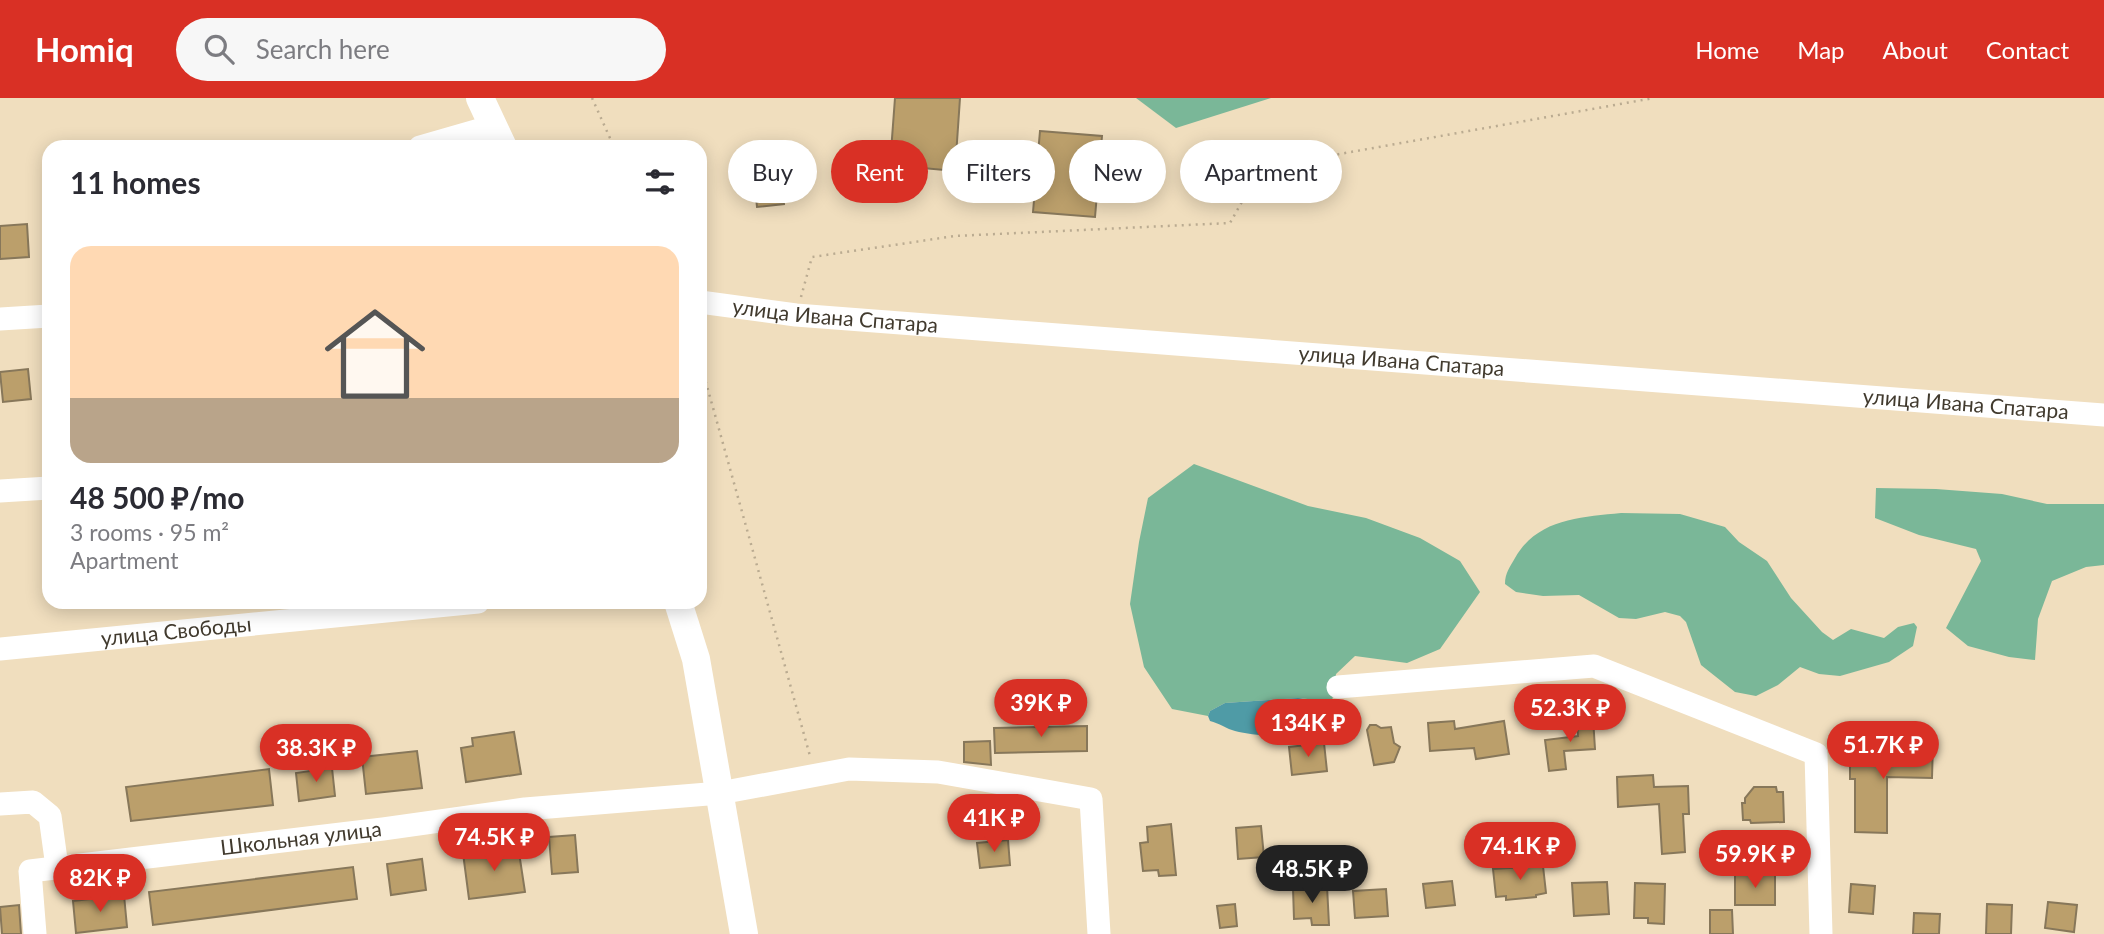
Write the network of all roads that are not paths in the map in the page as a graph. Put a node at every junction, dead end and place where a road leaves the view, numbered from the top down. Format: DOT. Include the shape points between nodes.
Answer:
graph roads {
  1 [pos="480,98"];
  2 [pos="498,136"];
  3 [pos="470,140"];
  4 [pos="707,303"];
  5 [pos="42,316"];
  6 [pos="0,319"];
  7 [pos="2104,415"];
  8 [pos="42,488"];
  9 [pos="0,491"];
  10 [pos="407,609"];
  11 [pos="680,609"];
  12 [pos="0,649"];
  13 [pos="1338,687"];
  14 [pos="720,793"];
  15 [pos="0,804"];
  16 [pos="57,867"];
  17 [pos="35,934"];
  18 [pos="744,934"];
  19 [pos="1099,934"];
  20 [pos="1821,934"];
  1 -- 2 [label="main road"];
  2 -- 3 [label="street"];
  4 -- 7 [label="street, улица Ивана Спатара" via="796,315"];
  5 -- 6 [label="street"];
  8 -- 9 [label="street"];
  10 -- 12 [label="street, улица Свободы"];
  11 -- 14 [label="main road" via="696,659"];
  13 -- 20 [label="street" via="1594,666 1816,754"];
  14 -- 16 [label="street, Школьная улица" via="525,809"];
  14 -- 18 [label="main road"];
  14 -- 19 [label="street, Школьная улица" via="849,769 938,772 1091,799"];
  15 -- 16 [label="street" via="33,802 50,816"];
  16 -- 17 [label="street, Школьная улица" via="30,871"];
}
